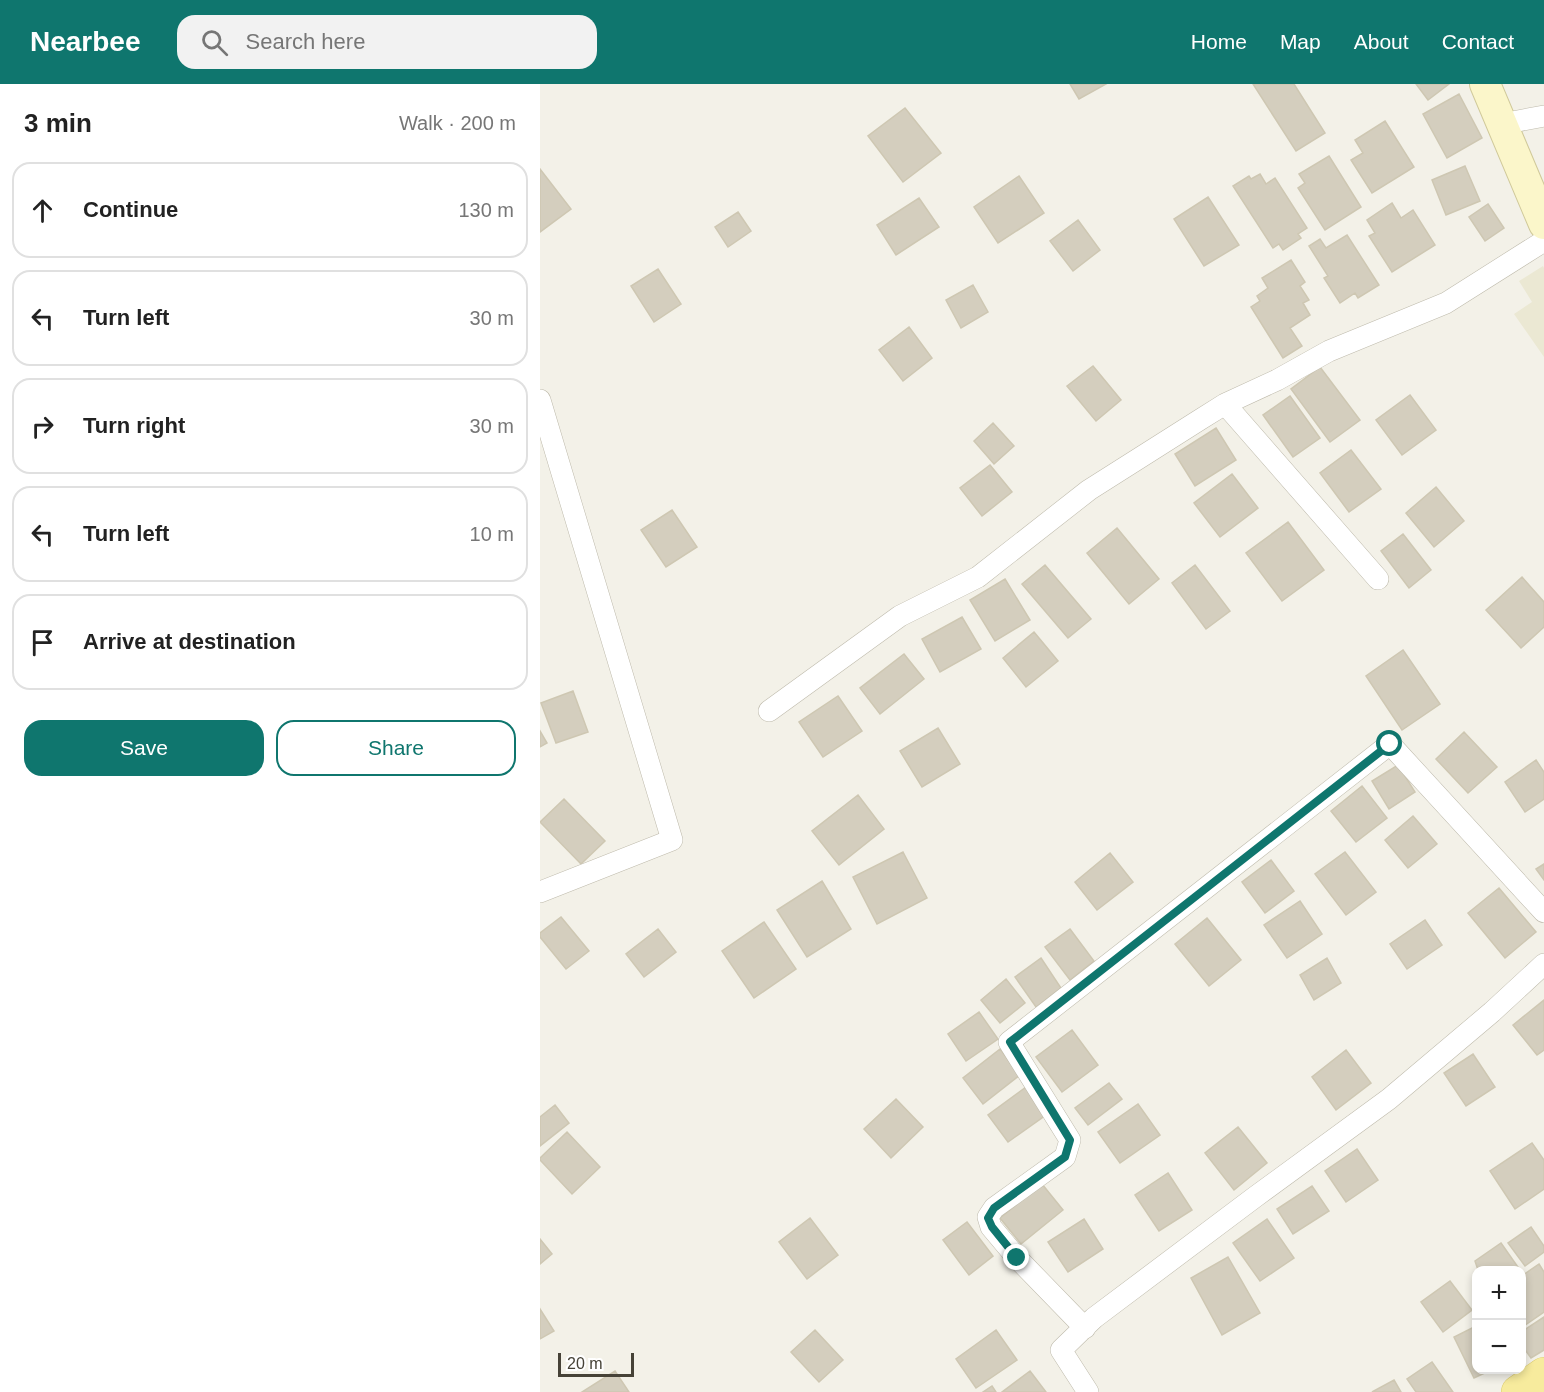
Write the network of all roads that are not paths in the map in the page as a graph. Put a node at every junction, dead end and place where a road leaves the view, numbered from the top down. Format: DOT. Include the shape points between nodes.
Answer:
graph roads {
  1 [pos="1485,84"];
  2 [pos="1544,116"];
  3 [pos="1502,124"];
  4 [pos="1544,224"];
  5 [pos="1544,241"];
  6 [pos="540,400"];
  7 [pos="1225,404"];
  8 [pos="1378,579"];
  9 [pos="769,711"];
  10 [pos="540,892"];
  11 [pos="1544,912"];
  12 [pos="1544,964"];
  13 [pos="1084,1328"];
  14 [pos="1544,1374"];
  15 [pos="1088,1392"];
  16 [pos="1518,1392"];
  1 -- 3 [label="main road"];
  2 -- 3 [label="street"];
  3 -- 4 [label="main road"];
  5 -- 7 [label="street" via="1446,303 1329,351"];
  6 -- 10 [label="street" via="672,840"];
  7 -- 8 [label="street"];
  7 -- 9 [label="street" via="1089,490 978,577 900,616"];
  11 -- 13 [label="street" via="1390,744 1010,1042 1070,1140 1065,1157 994,1208 988,1218 1017,1258"];
  12 -- 13 [label="street" via="1389,1099"];
  13 -- 15 [label="street" via="1061,1350"];
  14 -- 16 [label="main road"];
}
